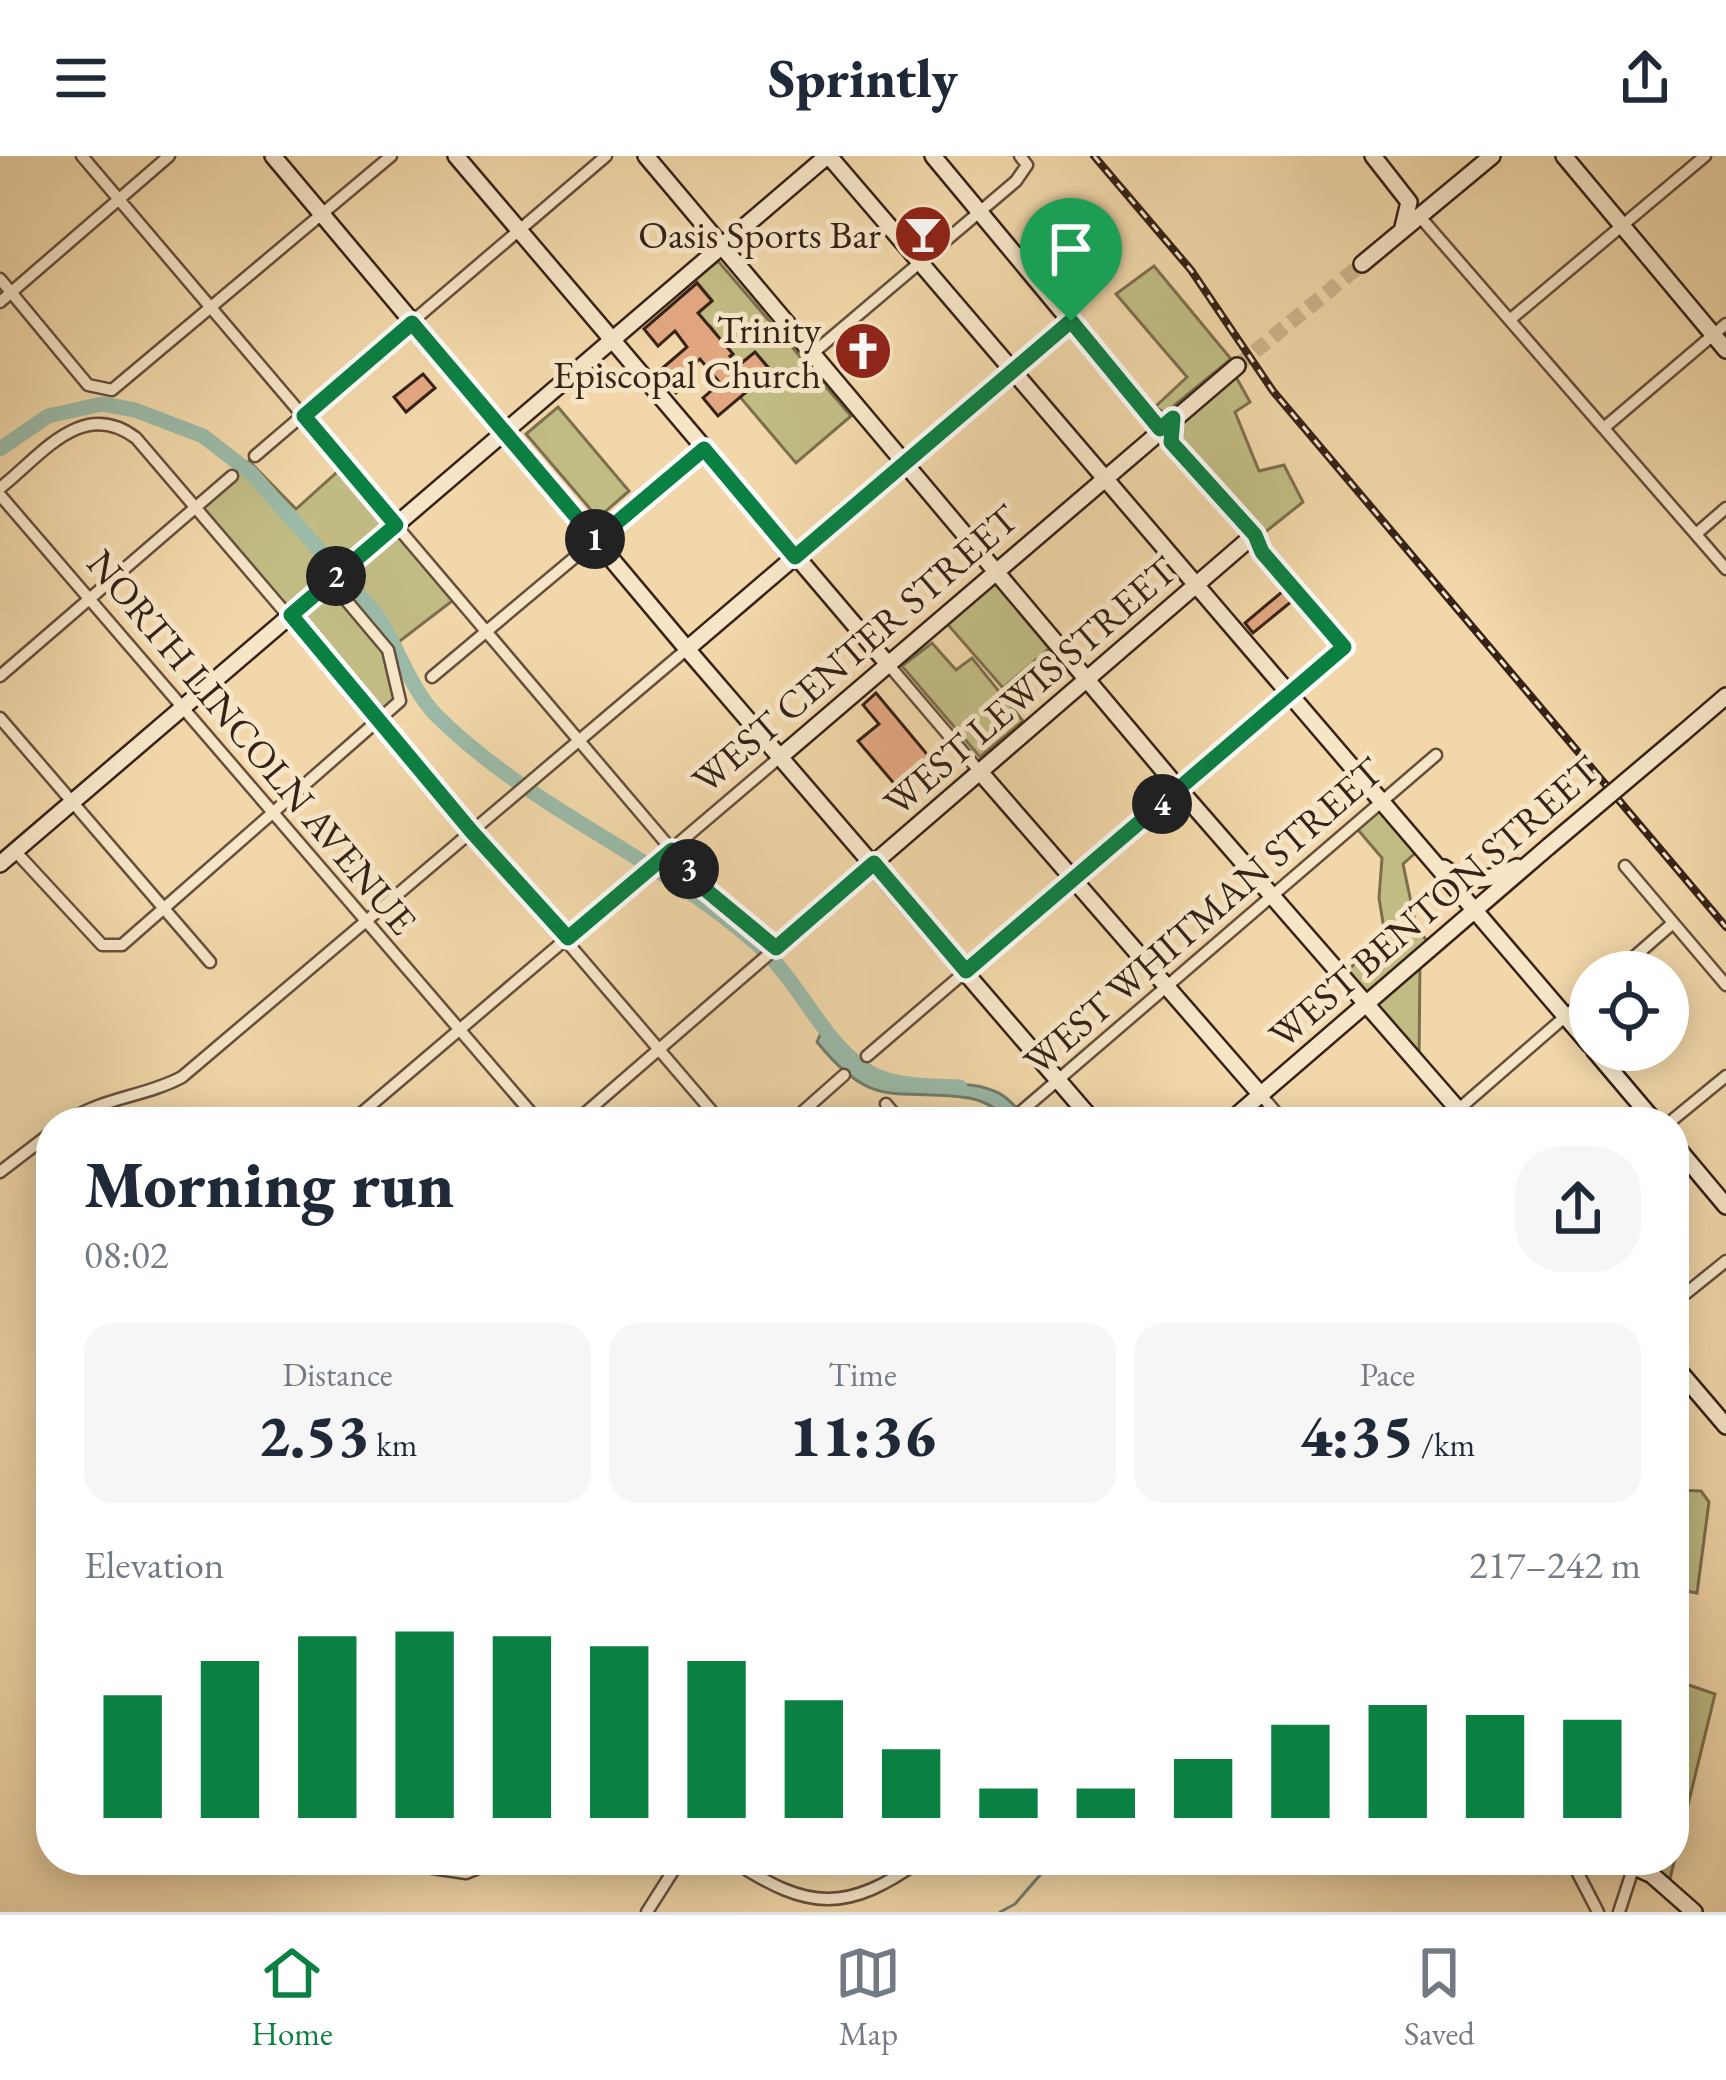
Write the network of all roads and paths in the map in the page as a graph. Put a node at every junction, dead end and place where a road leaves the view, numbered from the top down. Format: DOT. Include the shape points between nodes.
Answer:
graph roads {
  1 [pos="82,156"];
  2 [pos="169,156"];
  3 [pos="273,156"];
  4 [pos="391,156"];
  5 [pos="456,156"];
  6 [pos="606,156"];
  7 [pos="646,156"];
  8 [pos="828,156"];
  9 [pos="933,156"];
  10 [pos="1373,156"];
  11 [pos="1492,156"];
  12 [pos="1564,156"];
  13 [pos="1705,156"];
  14 [pos="1024,161"];
  15 [pos="119,199"];
  16 [pos="1409,202"];
  17 [pos="1437,203"];
  18 [pos="980,212"];
  19 [pos="321,216"];
  20 [pos="1421,218"];
  21 [pos="1623,224"];
  22 [pos="1403,227"];
  23 [pos="519,231"];
  24 [pos="720,248"];
  25 [pos="920,260"];
  26 [pos="1362,264"];
  27 [pos="0,279"];
  28 [pos="11,292"];
  29 [pos="0,302"];
  30 [pos="211,308"];
  31 [pos="1512,318"];
  32 [pos="1071,321"];
  33 [pos="412,323"];
  34 [pos="1720,329"];
  35 [pos="612,340"];
  36 [pos="1726,350"];
  37 [pos="812,354"];
  38 [pos="1237,366"];
  39 [pos="1012,371"];
  40 [pos="304,416"];
  41 [pos="1605,427"];
  42 [pos="1168,430"];
  43 [pos="505,431"];
  44 [pos="704,449"];
  45 [pos="255,456"];
  46 [pos="905,463"];
  47 [pos="232,476"];
  48 [pos="1104,477"];
  49 [pos="0,492"];
  50 [pos="1726,508"];
  51 [pos="194,509"];
  52 [pos="396,525"];
  53 [pos="1696,534"];
  54 [pos="1255,535"];
  55 [pos="596,540"];
  56 [pos="795,557"];
  57 [pos="1726,569"];
  58 [pos="997,572"];
  59 [pos="330,581"];
  60 [pos="1196,586"];
  61 [pos="91,598"];
  62 [pos="291,615"];
  63 [pos="487,631"];
  64 [pos="687,649"];
  65 [pos="887,663"];
  66 [pos="0,676"];
  67 [pos="431,677"];
  68 [pos="1088,680"];
  69 [pos="1287,696"];
  70 [pos="1726,696"];
  71 [pos="185,708"];
  72 [pos="0,718"];
  73 [pos="381,722"];
  74 [pos="580,741"];
  75 [pos="1436,755"];
  76 [pos="780,757"];
  77 [pos="980,772"];
  78 [pos="1179,789"];
  79 [pos="1379,802"];
  80 [pos="74,803"];
  81 [pos="273,816"];
  82 [pos="472,832"];
  83 [pos="672,850"];
  84 [pos="15,851"];
  85 [pos="1542,852"];
  86 [pos="1426,854"];
  87 [pos="874,863"];
  88 [pos="0,864"];
  89 [pos="1625,866"];
  90 [pos="1074,880"];
  91 [pos="1271,895"];
  92 [pos="165,910"];
  93 [pos="1474,912"];
  94 [pos="366,923"];
  95 [pos="1673,923"];
  96 [pos="568,938"];
  97 [pos="776,948"];
  98 [pos="1641,951"];
  99 [pos="210,962"];
  100 [pos="966,971"];
  101 [pos="1726,985"];
  102 [pos="1167,986"];
  103 [pos="1366,1004"];
  104 [pos="1569,1013"];
  105 [pos="1566,1016"];
  106 [pos="1569,1020"];
  107 [pos="459,1029"];
  108 [pos="662,1047"];
  109 [pos="867,1056"];
  110 [pos="1612,1071"];
  111 [pos="844,1076"];
  112 [pos="1726,1076"];
  113 [pos="1058,1080"];
  114 [pos="1261,1095"];
  115 [pos="94,1107"];
  116 [pos="368,1107"];
  117 [pos="526,1107"];
  118 [pos="592,1107"];
  119 [pos="709,1107"];
  120 [pos="808,1107"];
  121 [pos="1026,1107"];
  122 [pos="1081,1107"];
  123 [pos="1247,1107"];
  124 [pos="1272,1107"];
  125 [pos="1456,1107"];
  126 [pos="1473,1107"];
  127 [pos="1642,1107"];
  128 [pos="1688,1107"];
  129 [pos="36,1144"];
  130 [pos="1689,1162"];
  131 [pos="0,1172"];
  132 [pos="1726,1206"];
  133 [pos="1726,1261"];
  134 [pos="1689,1292"];
  135 [pos="1689,1383"];
  136 [pos="1726,1426"];
  137 [pos="670,1875"];
  138 [pos="758,1875"];
  139 [pos="902,1875"];
  140 [pos="1579,1875"];
  141 [pos="1625,1875"];
  142 [pos="1643,1875"];
  143 [pos="647,1912"];
  144 [pos="1598,1912"];
  145 [pos="1619,1912"];
  146 [pos="1694,1912"];
  1 -- 15 [label="street"];
  2 -- 15 [label="street"];
  3 -- 19 [label="street"];
  4 -- 19 [label="street"];
  5 -- 23 [label="street"];
  6 -- 23 [label="street"];
  7 -- 24 [label="street"];
  8 -- 24 [label="street"];
  8 -- 25 [label="street"];
  9 -- 18 [label="street"];
  10 -- 16 [label="street"];
  11 -- 17 [label="street"];
  12 -- 21 [label="street"];
  13 -- 21 [label="street"];
  14 -- 18 [label="street"];
  15 -- 28 [label="street"];
  15 -- 30 [label="street"];
  16 -- 17 [label="street"];
  16 -- 22 [label="street"];
  17 -- 20 [label="street"];
  18 -- 25 [label="street"];
  18 -- 32 [label="street"];
  19 -- 30 [label="street"];
  19 -- 33 [label="street"];
  20 -- 22 [label="street"];
  20 -- 31 [label="street"];
  21 -- 31 [label="street"];
  21 -- 34 [label="street"];
  22 -- 26 [label="street"];
  23 -- 33 [label="street"];
  23 -- 35 [label="street"];
  24 -- 35 [label="street"];
  24 -- 37 [label="street"];
  25 -- 37 [label="street"];
  25 -- 39 [label="street"];
  27 -- 28 [label="street"];
  28 -- 29 [label="street"];
  28 -- 30 [label="street" via="88,385 112,390"];
  30 -- 40 [label="street"];
  31 -- 41 [label="street"];
  32 -- 39 [label="street"];
  32 -- 42 [label="street"];
  33 -- 40 [label="street"];
  33 -- 43 [label="street"];
  34 -- 36 [label="street"];
  34 -- 41 [label="street"];
  35 -- 43 [label="street"];
  35 -- 44 [label="street"];
  37 -- 46 [label="street"];
  38 -- 42 [label="street, WEST CENTER STREET"];
  39 -- 46 [label="street"];
  39 -- 48 [label="street"];
  40 -- 45 [label="street"];
  40 -- 52 [label="street"];
  41 -- 53 [label="street"];
  42 -- 48 [label="street, WEST CENTER STREET"];
  42 -- 54 [label="street"];
  43 -- 52 [label="street"];
  43 -- 55 [label="street"];
  44 -- 55 [label="street"];
  44 -- 56 [label="street"];
  46 -- 56 [label="street"];
  46 -- 58 [label="street"];
  47 -- 51 [label="street"];
  48 -- 58 [label="street, WEST CENTER STREET"];
  48 -- 60 [label="street"];
  49 -- 51 [label="street" via="72,428 101,421 136,438"];
  49 -- 61 [label="street, NORTH LINCOLN AVENUE"];
  50 -- 53 [label="street"];
  51 -- 61 [label="street"];
  51 -- 62 [label="street"];
  52 -- 59 [label="street"];
  52 -- 63 [label="street"];
  53 -- 57 [label="street"];
  54 -- 60 [label="street, WEST LEWIS STREET"];
  54 -- 69 [label="street" via="1344,647"];
  55 -- 63 [label="street"];
  55 -- 64 [label="street"];
  56 -- 64 [label="street"];
  56 -- 65 [label="street"];
  58 -- 65 [label="street, WEST CENTER STREET"];
  58 -- 68 [label="street"];
  59 -- 62 [label="street"];
  59 -- 73 [label="street" via="388,650 400,701"];
  60 -- 68 [label="street, WEST LEWIS STREET"];
  60 -- 69 [label="street"];
  61 -- 66 [label="street"];
  61 -- 71 [label="street, NORTH LINCOLN AVENUE"];
  62 -- 71 [label="street"];
  62 -- 73 [label="street"];
  63 -- 67 [label="street"];
  63 -- 74 [label="street"];
  64 -- 74 [label="street"];
  64 -- 76 [label="street"];
  65 -- 76 [label="street, WEST CENTER STREET"];
  65 -- 77 [label="street"];
  68 -- 77 [label="street, WEST LEWIS STREET"];
  68 -- 78 [label="street"];
  69 -- 78 [label="street"];
  69 -- 79 [label="street"];
  70 -- 85 [label="street, WEST BENTON STREET, bridge"];
  71 -- 80 [label="street"];
  71 -- 81 [label="street, NORTH LINCOLN AVENUE"];
  72 -- 80 [label="street"];
  73 -- 81 [label="street"];
  73 -- 82 [label="street"];
  74 -- 82 [label="street"];
  74 -- 83 [label="street"];
  75 -- 79 [label="street, WEST WHITMAN STREET"];
  76 -- 83 [label="street, WEST CENTER STREET"];
  76 -- 87 [label="street"];
  77 -- 87 [label="street, WEST LEWIS STREET"];
  77 -- 90 [label="street"];
  78 -- 90 [label="street"];
  78 -- 91 [label="street"];
  79 -- 86 [label="street"];
  79 -- 91 [label="street, WEST WHITMAN STREET"];
  80 -- 84 [label="street"];
  80 -- 92 [label="street"];
  81 -- 92 [label="street"];
  81 -- 94 [label="street, NORTH LINCOLN AVENUE"];
  82 -- 94 [label="street"];
  82 -- 96 [label="street"];
  83 -- 96 [label="street, WEST CENTER STREET"];
  83 -- 97 [label="street"];
  84 -- 88 [label="street"];
  84 -- 92 [label="street" via="112,949"];
  85 -- 86 [label="street" via="1493,878 1474,879"];
  85 -- 93 [label="street, WEST BENTON STREET"];
  86 -- 93 [label="street"];
  87 -- 97 [label="street, WEST LEWIS STREET"];
  87 -- 100 [label="street"];
  89 -- 95 [label="street"];
  90 -- 100 [label="street"];
  90 -- 102 [label="street"];
  91 -- 102 [label="street, WEST WHITMAN STREET"];
  91 -- 103 [label="street"];
  92 -- 99 [label="street"];
  93 -- 103 [label="street, WEST BENTON STREET"];
  93 -- 105 [label="street"];
  94 -- 107 [label="street, NORTH LINCOLN AVENUE"];
  94 -- 115 [label="street" via="182,1077"];
  95 -- 98 [label="street"];
  95 -- 101 [label="street"];
  96 -- 107 [label="street, WEST CENTER STREET"];
  96 -- 108 [label="street"];
  97 -- 108 [label="street, WEST LEWIS STREET"];
  100 -- 109 [label="street"];
  100 -- 113 [label="street"];
  102 -- 113 [label="street, WEST WHITMAN STREET"];
  102 -- 114 [label="street"];
  103 -- 114 [label="street, WEST BENTON STREET"];
  103 -- 125 [label="street"];
  104 -- 105 [label="street"];
  105 -- 106 [label="street"];
  105 -- 126 [label="street"];
  107 -- 116 [label="street, WEST CENTER STREET"];
  107 -- 117 [label="street, NORTH LINCOLN AVENUE"];
  108 -- 118 [label="street, WEST LEWIS STREET"];
  108 -- 119 [label="street"];
  110 -- 127 [label="street"];
  111 -- 120 [label="street"];
  112 -- 128 [label="street"];
  113 -- 121 [label="street, WEST WHITMAN STREET"];
  113 -- 122 [label="street"];
  114 -- 123 [label="street, WEST BENTON STREET"];
  114 -- 124 [label="street"];
  129 -- 131 [label="street"];
  130 -- 132 [label="street"];
  133 -- 134 [label="street"];
  135 -- 136 [label="street"];
  137 -- 143 [label="street"];
  138 -- 139 [label="street" via="809,1905 834,1908 869,1901"];
  140 -- 144 [label="street"];
  141 -- 145 [label="street"];
  142 -- 146 [label="street"];
}
